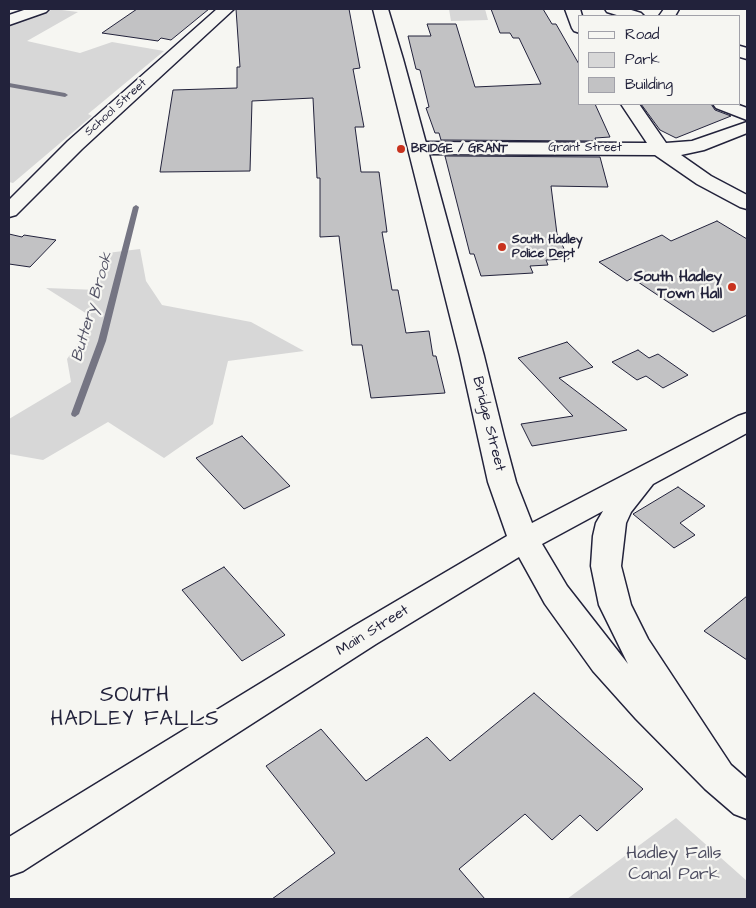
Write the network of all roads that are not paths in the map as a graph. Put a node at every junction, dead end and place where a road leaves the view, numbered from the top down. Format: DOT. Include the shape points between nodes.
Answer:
graph roads {
  1 [pos="41,9"];
  2 [pos="226,9"];
  3 [pos="380,9"];
  4 [pos="572,9"];
  5 [pos="612,9"];
  6 [pos="633,15"];
  7 [pos="9,20"];
  8 [pos="578,24"];
  9 [pos="631,105"];
  10 [pos="724,105"];
  11 [pos="747,115"];
  12 [pos="747,127"];
  13 [pos="418,148"];
  14 [pos="660,149"];
  15 [pos="747,203"];
  16 [pos="9,211"];
  17 [pos="747,422"];
  18 [pos="644,477"];
  19 [pos="524,540"];
  20 [pos="718,778"];
  21 [pos="747,802"];
  22 [pos="9,858"];
  1 -- 7 [label="main road"];
  2 -- 16 [label="main road, School Street" via="75,145"];
  3 -- 13 [label="main road, Bridge Street"];
  4 -- 8 [label="main road"];
  5 -- 6 [label="main road"];
  9 -- 14 [label="main road"];
  10 -- 11 [label="main road"];
  12 -- 14 [label="main road, Grant Street" via="697,146"];
  13 -- 14 [label="main road, Grant Street"];
  13 -- 19 [label="main road, Bridge Street" via="490,437"];
  14 -- 15 [label="main road" via="704,180"];
  17 -- 18 [label="main road, Main Street"];
  18 -- 19 [label="main road, Main Street"];
  18 -- 20 [label="main road" via="620,506 611,523 606,550 609,585 636,648"];
  19 -- 20 [label="main road, Bridge Street" via="556,595 605,661"];
  19 -- 22 [label="main road, Main Street" via="373,630"];
  20 -- 21 [label="main road"];
}
